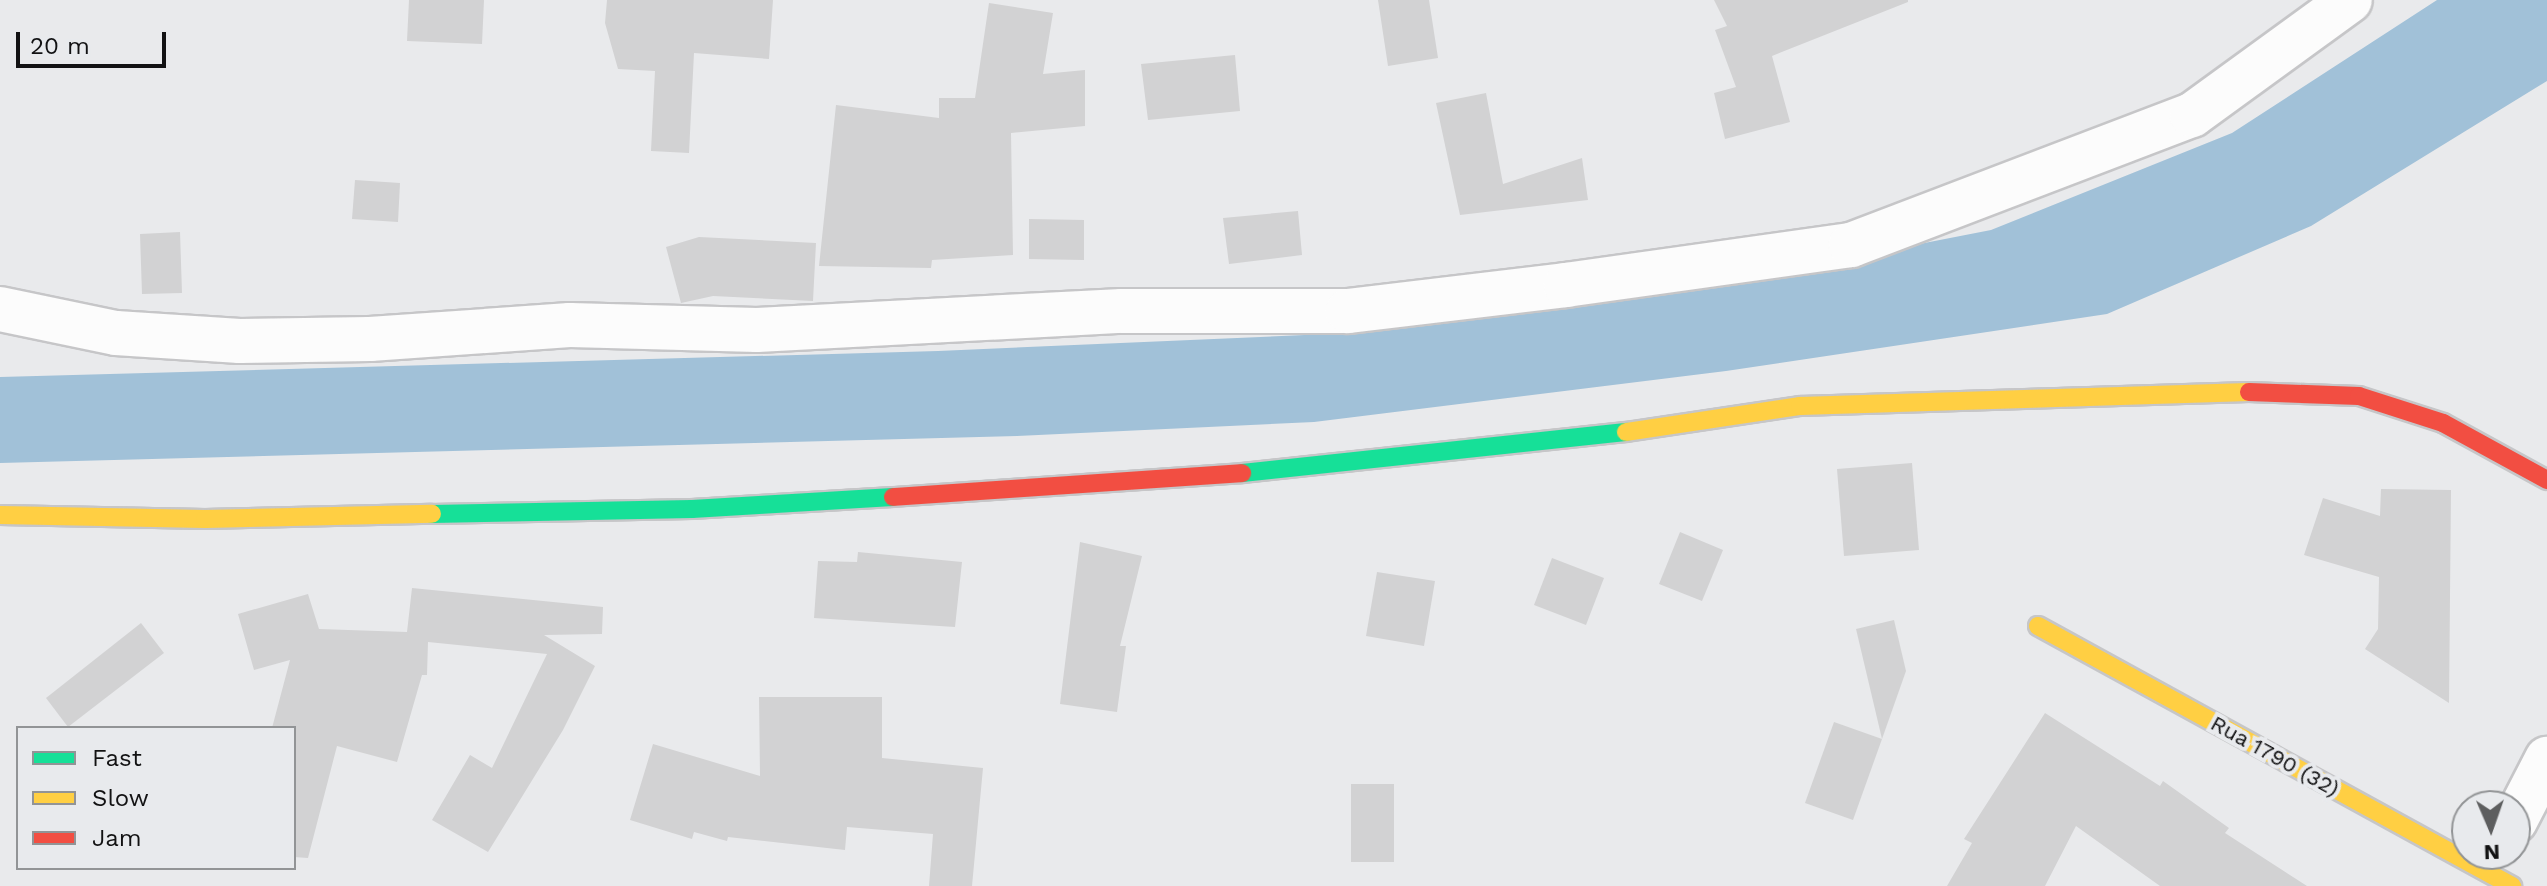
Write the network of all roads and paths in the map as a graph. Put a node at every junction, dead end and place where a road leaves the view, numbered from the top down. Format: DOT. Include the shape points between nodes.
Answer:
graph roads {
  1 [pos="2350,0"];
  2 [pos="0,309"];
  3 [pos="2547,480"];
  4 [pos="0,515"];
  5 [pos="2038,626"];
  6 [pos="2547,759"];
  7 [pos="2531,790"];
  8 [pos="2495,875"];
  1 -- 2 [label="street" via="2192,115 1851,245 1566,285 1348,311 1122,311 757,330 570,325 297,340 116,333"];
  3 -- 4 [label="street" via="2443,423 2359,396 2234,391 1800,406 1655,429 1194,478 692,509 205,519"];
  5 -- 8 [label="street, Rua 1790 (32)"];
  6 -- 7 [label="street"];
}
